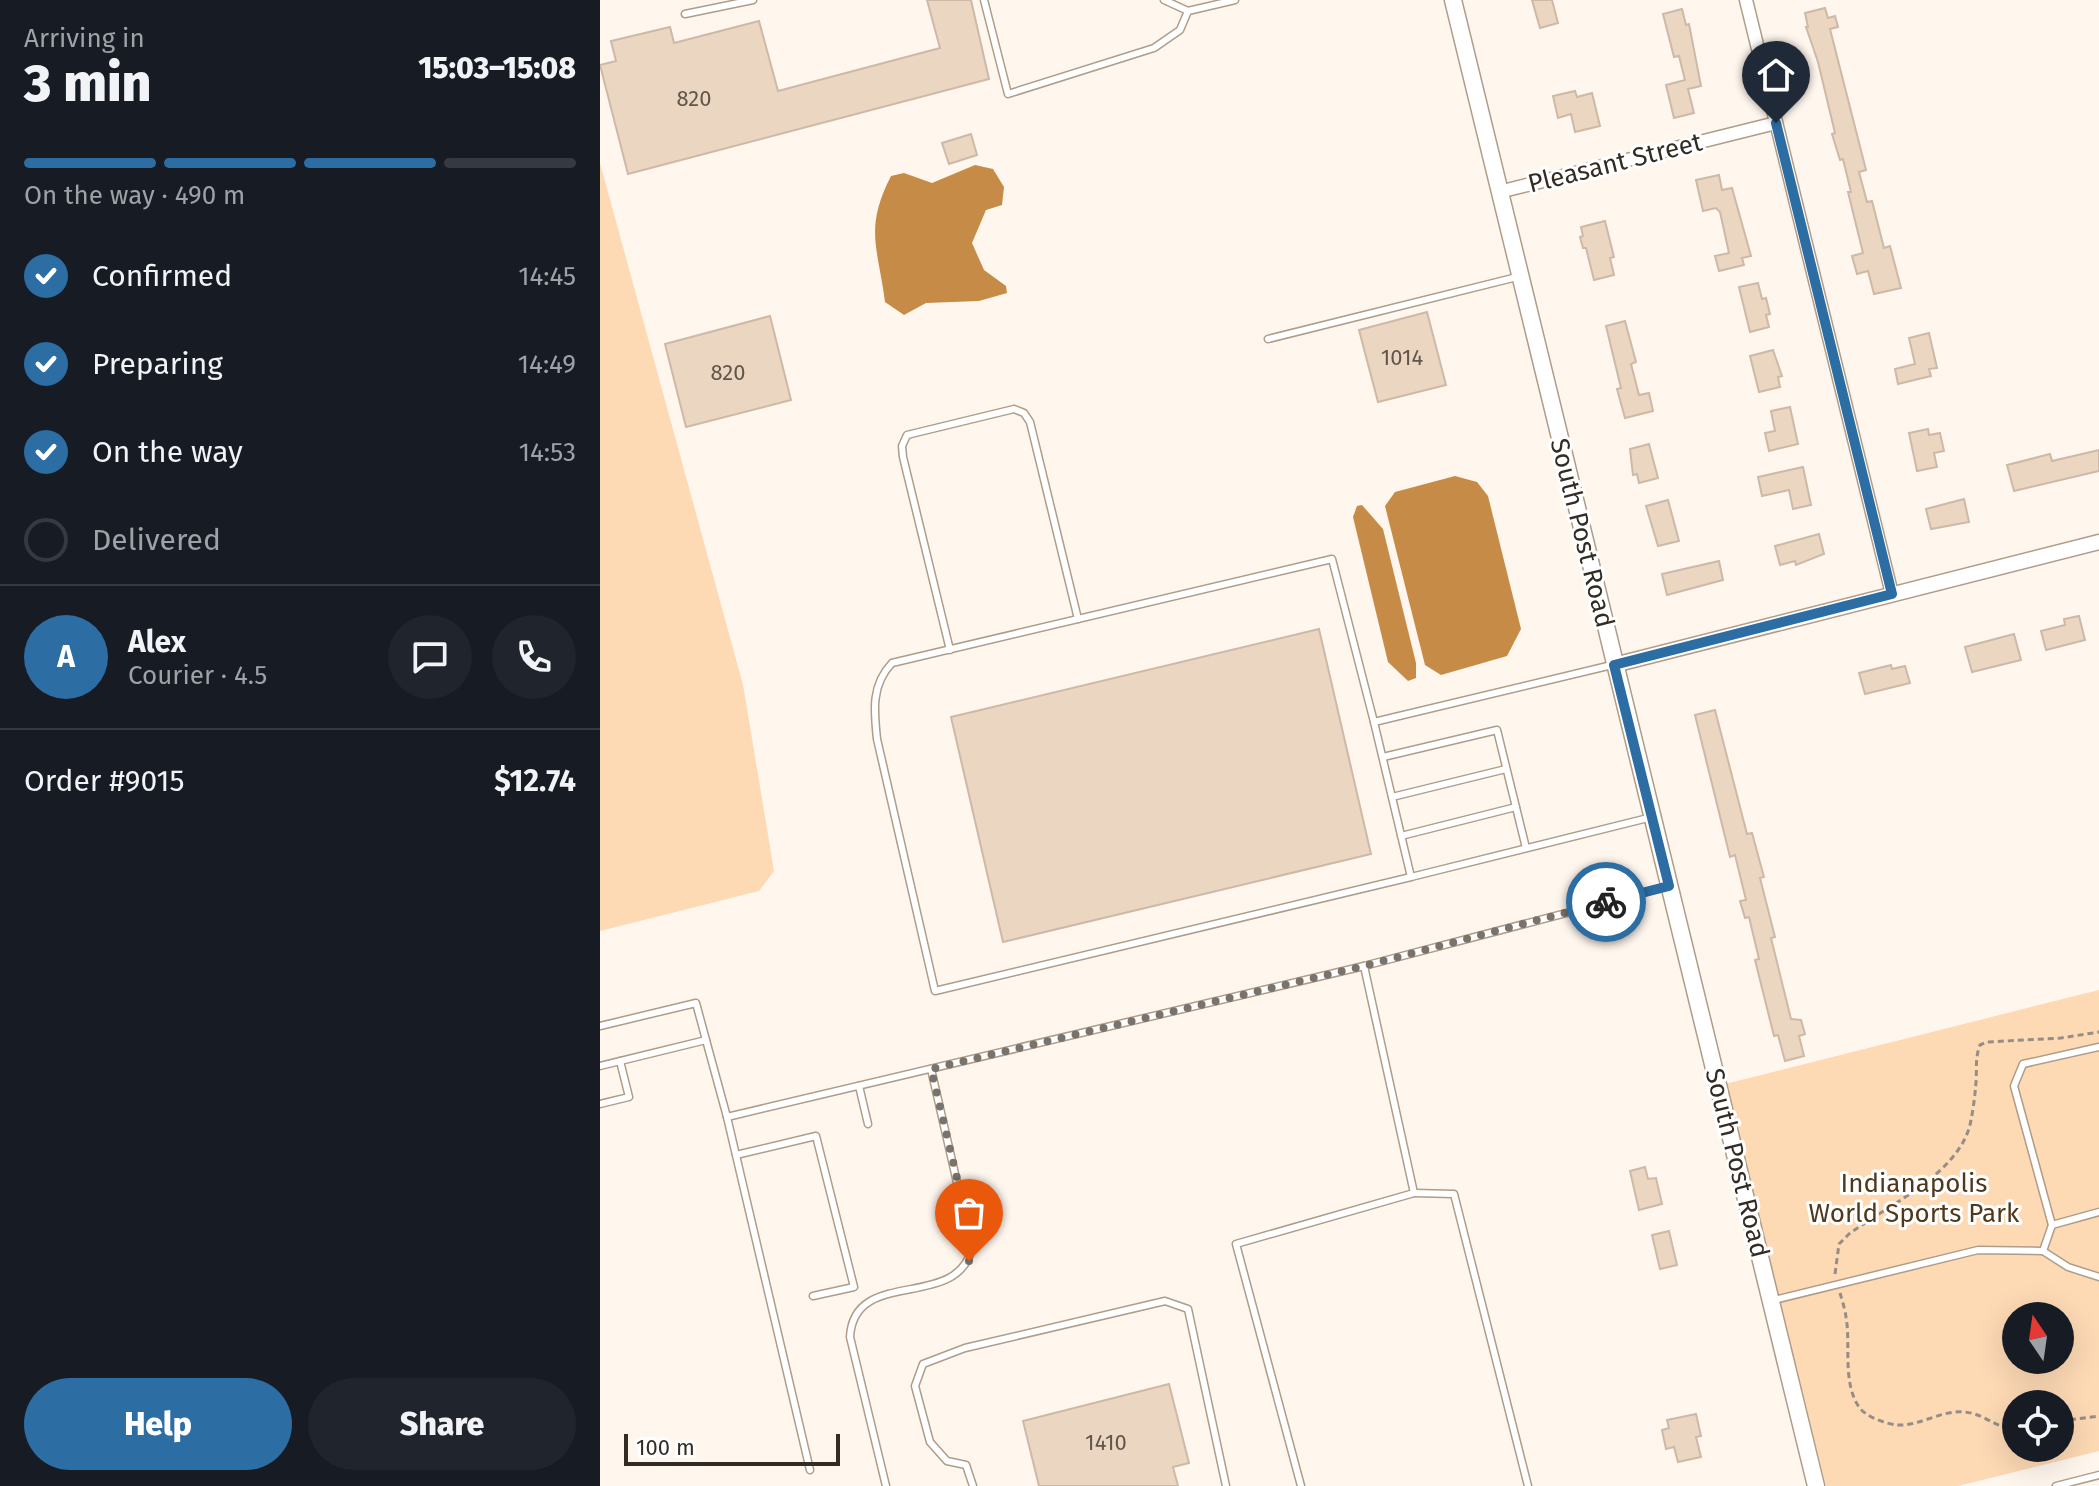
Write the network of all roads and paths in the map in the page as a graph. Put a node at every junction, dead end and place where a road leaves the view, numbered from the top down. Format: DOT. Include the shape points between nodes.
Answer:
graph roads {
  1 [pos="753,0"];
  2 [pos="984,0"];
  3 [pos="1164,0"];
  4 [pos="1235,0"];
  5 [pos="1453,0"];
  6 [pos="1746,0"];
  7 [pos="1188,11"];
  8 [pos="685,14"];
  9 [pos="1776,123"];
  10 [pos="1499,192"];
  11 [pos="1520,277"];
  12 [pos="1268,339"];
  13 [pos="2099,542"];
  14 [pos="1892,594"];
  15 [pos="1078,619"];
  16 [pos="950,650"];
  17 [pos="1614,665"];
  18 [pos="1374,722"];
  19 [pos="1383,757"];
  20 [pos="1506,769"];
  21 [pos="1392,797"];
  22 [pos="1516,807"];
  23 [pos="1652,817"];
  24 [pos="1401,836"];
  25 [pos="1526,848"];
  26 [pos="1411,877"];
  27 [pos="1669,886"];
  28 [pos="1364,966"];
  29 [pos="600,1026"];
  30 [pos="2099,1032"];
  31 [pos="706,1040"];
  32 [pos="2099,1047"];
  33 [pos="620,1061"];
  34 [pos="600,1066"];
  35 [pos="931,1069"];
  36 [pos="859,1086"];
  37 [pos="600,1104"];
  38 [pos="727,1117"];
  39 [pos="868,1124"];
  40 [pos="736,1155"];
  41 [pos="1414,1193"];
  42 [pos="2099,1212"];
  43 [pos="2052,1225"];
  44 [pos="2043,1251"];
  45 [pos="1834,1273"];
  46 [pos="2099,1277"];
  47 [pos="1839,1289"];
  48 [pos="813,1296"];
  49 [pos="1770,1300"];
  50 [pos="2099,1416"];
  51 [pos="2074,1419"];
  52 [pos="2002,1425"];
  53 [pos="810,1470"];
  54 [pos="2099,1475"];
  55 [pos="886,1486"];
  56 [pos="973,1486"];
  57 [pos="1226,1486"];
  58 [pos="1301,1486"];
  59 [pos="1528,1486"];
  60 [pos="1816,1486"];
  61 [pos="2056,1486"];
  1 -- 8 [label="lane"];
  2 -- 7 [label="lane" via="1008,94 1154,48 1180,30"];
  3 -- 7 [label="lane"];
  4 -- 7 [label="lane"];
  5 -- 10 [label="main road, South Post Road"];
  6 -- 9 [label="street"];
  9 -- 10 [label="street, Pleasant Street"];
  9 -- 14 [label="street"];
  10 -- 11 [label="main road, South Post Road"];
  11 -- 12 [label="lane"];
  11 -- 17 [label="main road, South Post Road"];
  13 -- 14 [label="street"];
  14 -- 17 [label="street"];
  15 -- 16 [label="lane"];
  15 -- 16 [label="lane" via="1030,422 1014,409 907,435 902,446"];
  15 -- 18 [label="lane" via="1332,559"];
  16 -- 26 [label="lane" via="892,663 880,676 874,711 935,991"];
  17 -- 18 [label="lane"];
  17 -- 23 [label="main road, South Post Road"];
  18 -- 19 [label="lane"];
  19 -- 20 [label="lane" via="1497,730"];
  19 -- 21 [label="lane"];
  20 -- 21 [label="lane"];
  20 -- 22 [label="lane"];
  21 -- 24 [label="lane"];
  22 -- 24 [label="lane"];
  22 -- 25 [label="lane"];
  23 -- 25 [label="lane"];
  23 -- 27 [label="main road, South Post Road"];
  24 -- 26 [label="lane"];
  25 -- 26 [label="lane"];
  27 -- 28 [label="lane"];
  27 -- 49 [label="main road, South Post Road"];
  28 -- 35 [label="lane"];
  28 -- 41 [label="lane"];
  29 -- 31 [label="lane" via="696,1003"];
  30 -- 45 [label="path" via="1980,1045 1973,1113 1962,1145 1925,1183 1839,1244"];
  31 -- 33 [label="lane"];
  31 -- 38 [label="lane"];
  32 -- 43 [label="lane" via="2023,1064 2017,1073 2014,1086"];
  33 -- 34 [label="lane"];
  33 -- 37 [label="lane" via="629,1097"];
  35 -- 36 [label="lane"];
  35 -- 55 [label="lane" via="972,1248 969,1261 954,1278 878,1297 856,1312 851,1325"];
  36 -- 38 [label="lane"];
  36 -- 39 [label="lane"];
  38 -- 40 [label="lane"];
  40 -- 48 [label="lane" via="816,1136 854,1287"];
  40 -- 53 [label="lane"];
  41 -- 58 [label="lane" via="1236,1244"];
  41 -- 59 [label="lane" via="1454,1194"];
  42 -- 43 [label="lane"];
  43 -- 44 [label="lane"];
  44 -- 46 [label="lane"];
  44 -- 49 [label="lane" via="1978,1250"];
  47 -- 52 [label="path" via="1850,1382 1860,1409 1901,1425 1950,1412 1967,1412"];
  49 -- 60 [label="main road, South Post Road"];
  50 -- 51 [label="path"];
  54 -- 61 [label="lane"];
  56 -- 57 [label="lane" via="966,1465 947,1461 930,1442 915,1386 923,1364 965,1348 1165,1301 1188,1309"];
}
